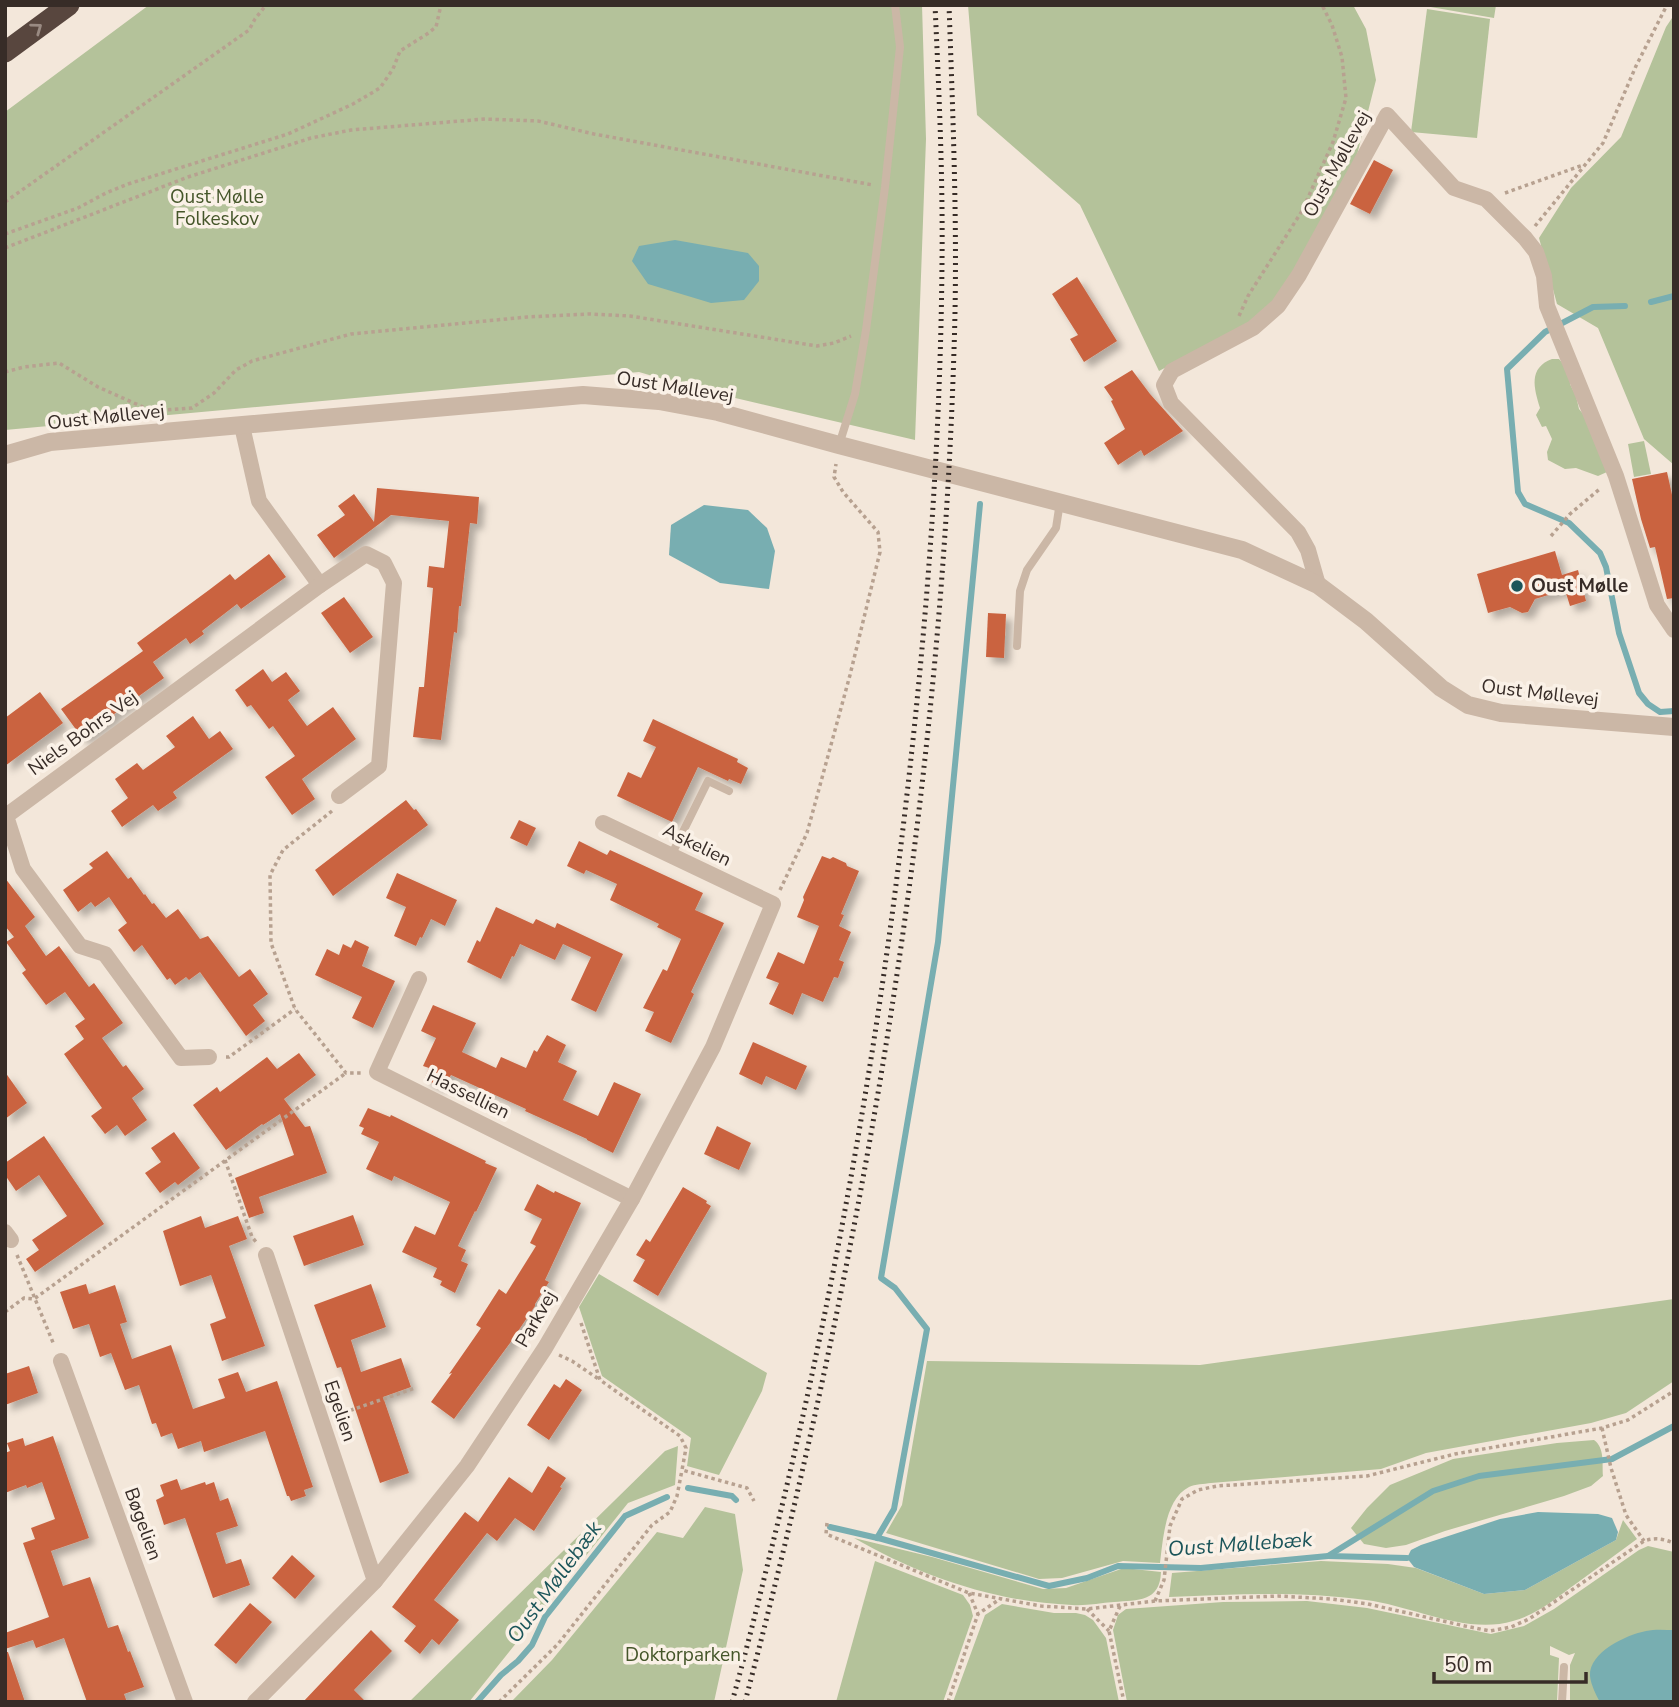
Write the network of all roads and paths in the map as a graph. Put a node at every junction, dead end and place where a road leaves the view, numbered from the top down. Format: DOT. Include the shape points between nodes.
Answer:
graph roads {
  1 [pos="69,5"];
  2 [pos="265,5"];
  3 [pos="441,5"];
  4 [pos="895,5"];
  5 [pos="1322,5"];
  6 [pos="1667,5"];
  7 [pos="5,51"];
  8 [pos="1586,165"];
  9 [pos="885,187"];
  10 [pos="1486,199"];
  11 [pos="5,202"];
  12 [pos="5,234"];
  13 [pos="1525,238"];
  14 [pos="5,248"];
  15 [pos="866,330"];
  16 [pos="1227,342"];
  17 [pos="5,372"];
  18 [pos="242,426"];
  19 [pos="839,445"];
  20 [pos="5,455"];
  21 [pos="1616,476"];
  22 [pos="1060,502"];
  23 [pos="1550,536"];
  24 [pos="320,585"];
  25 [pos="1318,585"];
  26 [pos="1674,630"];
  27 [pos="1017,646"];
  28 [pos="1674,727"];
  29 [pos="729,791"];
  30 [pos="339,796"];
  31 [pos="603,823"];
  32 [pos="671,856"];
  33 [pos="773,904"];
  34 [pos="419,979"];
  35 [pos="295,1009"];
  36 [pos="209,1058"];
  37 [pos="377,1072"];
  38 [pos="346,1073"];
  39 [pos="225,1160"];
  40 [pos="632,1199"];
  41 [pos="8,1236"];
  42 [pos="265,1255"];
  43 [pos="573,1298"];
  44 [pos="34,1299"];
  45 [pos="5,1312"];
  46 [pos="61,1361"];
  47 [pos="572,1361"];
  48 [pos="600,1380"];
  49 [pos="415,1388"];
  50 [pos="1674,1391"];
  51 [pos="321,1421"];
  52 [pos="1602,1428"];
  53 [pos="682,1470"];
  54 [pos="754,1501"];
  55 [pos="827,1523"];
  56 [pos="1644,1541"];
  57 [pos="1674,1544"];
  58 [pos="375,1581"];
  59 [pos="969,1594"];
  60 [pos="1000,1599"];
  61 [pos="1155,1601"];
  62 [pos="1120,1606"];
  63 [pos="1087,1609"];
  64 [pos="978,1614"];
  65 [pos="1109,1631"];
  66 [pos="1564,1667"];
  67 [pos="185,1702"];
  68 [pos="255,1702"];
  69 [pos="499,1702"];
  70 [pos="948,1702"];
  71 [pos="1124,1702"];
  72 [pos="1562,1702"];
  7 -- 1 [label="highway, one-way"];
  2 -- 11 [label="path" via="249,30"];
  3 -- 12 [label="path" via="436,27 400,51 380,88 353,104 288,134 128,184"];
  4 -- 9 [label="lane" via="900,47"];
  5 -- 16 [label="path" via="1342,57 1346,98 1333,142 1302,211 1248,296"];
  6 -- 8 [label="path" via="1603,143"];
  8 -- 10 [label="path"];
  8 -- 13 [label="path"];
  9 -- 14 [label="path" via="538,121 485,119 351,130 311,138 188,177"];
  9 -- 15 [label="lane"];
  10 -- 13 [label="street, Oust Møllevej"];
  10 -- 16 [label="street, Oust Møllevej" via="1454,188 1387,115 1278,306 1254,328"];
  13 -- 21 [label="street, Oust Møllevej" via="1536,252 1547,306"];
  15 -- 17 [label="path" via="817,346 630,316 590,314 351,334 252,360 192,408 166,410 143,407 59,363"];
  15 -- 19 [label="lane" via="855,394"];
  16 -- 25 [label="street, Oust Møllevej" via="1172,371 1164,385 1171,403 1297,532 1308,550"];
  18 -- 19 [label="street, Oust Møllevej" via="583,396 659,401 718,412"];
  18 -- 20 [label="street, Oust Møllevej" via="50,442"];
  18 -- 24 [label="street" via="259,501"];
  19 -- 22 [label="street, Oust Møllevej"];
  19 -- 33 [label="path" via="834,477 878,532 880,552 807,832"];
  21 -- 23 [label="path"];
  21 -- 26 [label="street, Oust Møllevej" via="1657,606"];
  22 -- 25 [label="street, Oust Møllevej" via="1242,550"];
  22 -- 27 [label="lane" via="1056,528 1027,570 1020,591"];
  24 -- 30 [label="street, Niels Bohrs Vej" via="366,554 384,563 394,583 379,766"];
  24 -- 36 [label="street, Niels Bohrs Vej" via="6,816 23,869 80,946 105,954 180,1058"];
  25 -- 28 [label="street, Oust Møllevej" via="1367,621 1441,688 1468,705 1501,713"];
  29 -- 32 [label="lane" via="708,781"];
  30 -- 35 [label="path" via="335,808 283,850 271,875 271,943"];
  31 -- 32 [label="street, Askelien"];
  32 -- 33 [label="street, Askelien"];
  33 -- 40 [label="street, Parkvej" via="713,1047"];
  34 -- 37 [label="street"];
  35 -- 36 [label="path" via="229,1057"];
  35 -- 38 [label="path"];
  37 -- 38 [label="path"];
  37 -- 40 [label="street, Hassellien"];
  38 -- 39 [label="path"];
  39 -- 42 [label="path" via="252,1237"];
  39 -- 44 [label="path"];
  40 -- 43 [label="street, Parkvej"];
  41 -- 44 [label="path"];
  42 -- 51 [label="street, Egelien"];
  43 -- 48 [label="path"];
  43 -- 58 [label="street, Parkvej" via="467,1465"];
  44 -- 45 [label="path" via="24,1298"];
  44 -- 46 [label="path"];
  46 -- 67 [label="street, Bøgelien"];
  47 -- 48 [label="path"];
  48 -- 53 [label="path" via="680,1436 686,1448"];
  49 -- 51 [label="path"];
  50 -- 52 [label="path" via="1628,1420"];
  51 -- 58 [label="street, Egelien"];
  52 -- 56 [label="path" via="1626,1516"];
  52 -- 61 [label="path" via="1455,1454 1367,1476 1198,1490 1182,1499 1170,1526 1164,1580"];
  53 -- 54 [label="path" via="747,1488"];
  53 -- 69 [label="path" via="670,1512 652,1525 558,1644"];
  55 -- 59 [label="path" via="826,1534"];
  56 -- 57 [label="path" via="1654,1538"];
  56 -- 61 [label="path" via="1530,1619 1490,1631 1332,1599 1278,1596"];
  58 -- 68 [label="street, Parkvej"];
  59 -- 60 [label="path"];
  59 -- 64 [label="path"];
  60 -- 63 [label="path"];
  60 -- 64 [label="path"];
  61 -- 62 [label="path"];
  62 -- 63 [label="path"];
  62 -- 65 [label="path"];
  63 -- 65 [label="path"];
  64 -- 70 [label="path"];
  65 -- 71 [label="path"];
  66 -- 72 [label="lane"];
}
